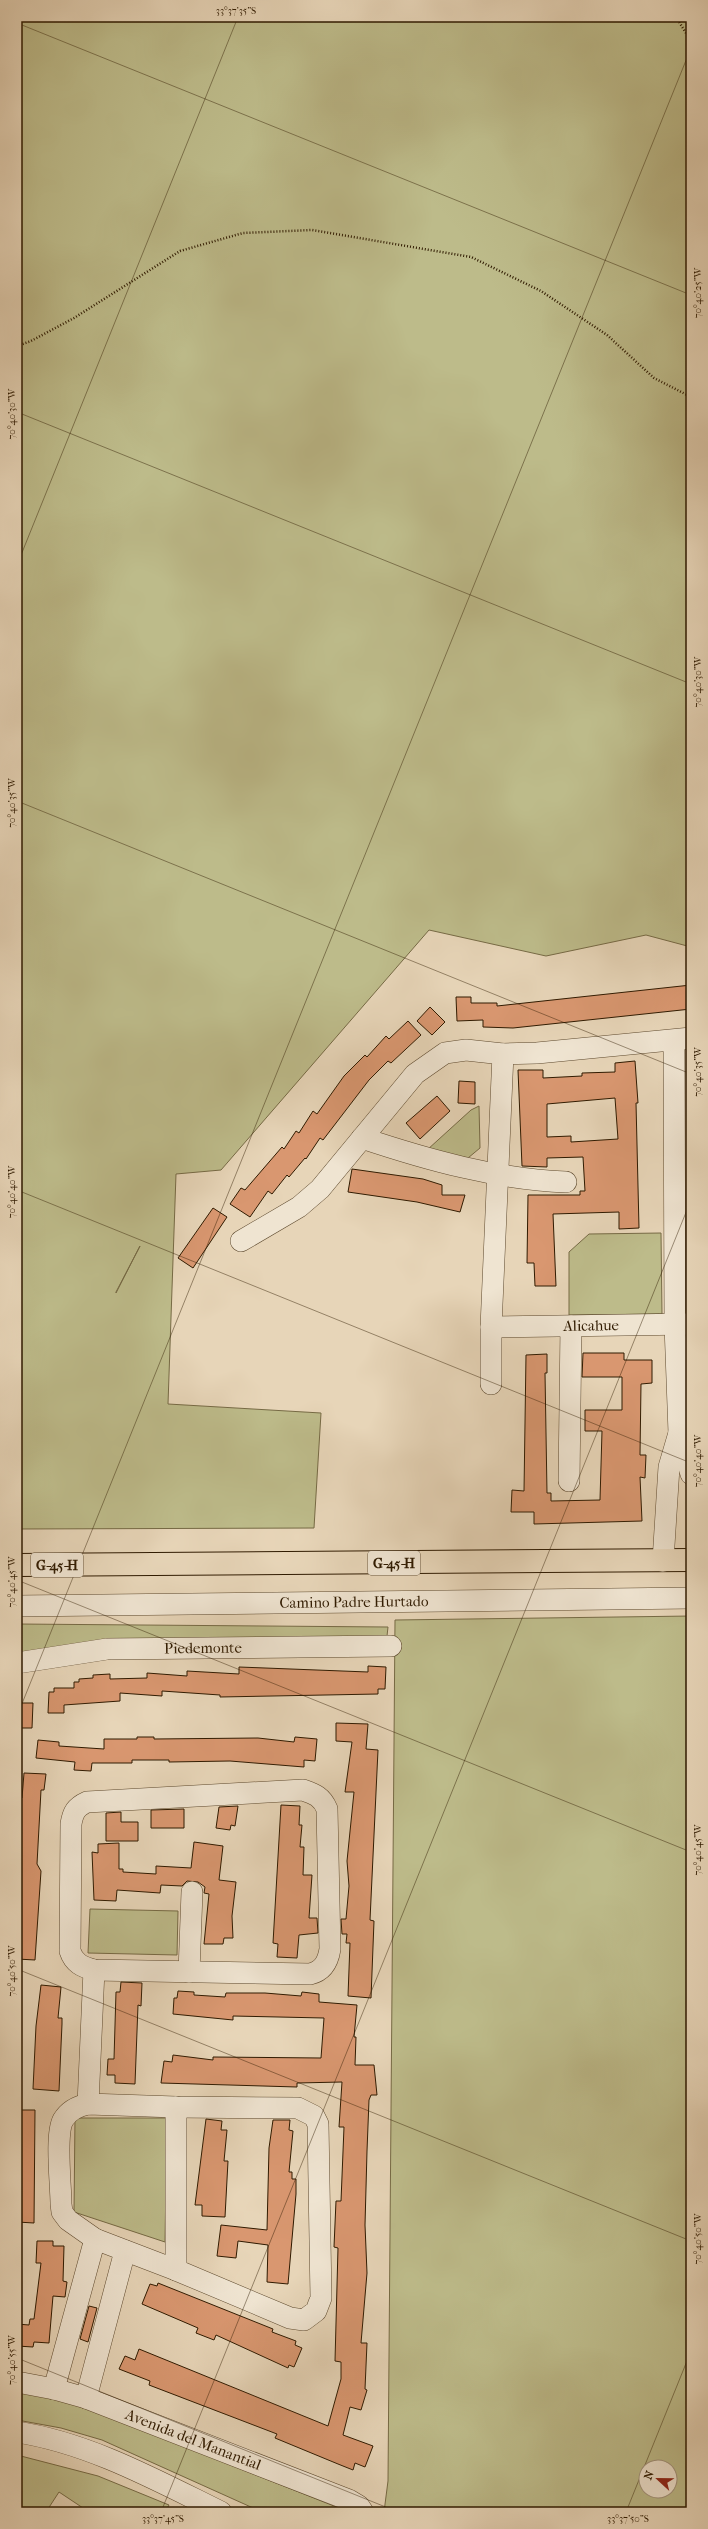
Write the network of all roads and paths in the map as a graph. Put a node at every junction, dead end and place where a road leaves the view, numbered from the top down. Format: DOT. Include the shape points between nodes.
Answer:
graph roads {
  1 [pos="676,17"];
  2 [pos="691,40"];
  3 [pos="17,346"];
  4 [pos="691,398"];
  5 [pos="682,1039"];
  6 [pos="503,1054"];
  7 [pos="362,1138"];
  8 [pos="497,1175"];
  9 [pos="566,1182"];
  10 [pos="241,1241"];
  11 [pos="683,1325"];
  12 [pos="571,1326"];
  13 [pos="491,1327"];
  14 [pos="491,1384"];
  15 [pos="679,1433"];
  16 [pos="691,1469"];
  17 [pos="691,1474"];
  18 [pos="570,1481"];
  19 [pos="691,1560"];
  20 [pos="663,1561"];
  21 [pos="17,1566"];
  22 [pos="691,1598"];
  23 [pos="17,1606"];
  24 [pos="391,1646"];
  25 [pos="17,1663"];
  26 [pos="192,1892"];
  27 [pos="94,1970"];
  28 [pos="189,1972"];
  29 [pos="88,2104"];
  30 [pos="176,2107"];
  31 [pos="95,2239"];
  32 [pos="125,2251"];
  33 [pos="176,2270"];
  34 [pos="17,2382"];
  35 [pos="54,2389"];
  36 [pos="86,2398"];
  37 [pos="17,2432"];
  38 [pos="220,2512"];
  39 [pos="363,2512"];
  1 -- 2 [label="path"];
  3 -- 4 [label="path" via="74,318 180,251 243,233 312,230 471,257 541,291 607,335 654,378"];
  5 -- 6 [label="street" via="576,1050"];
  5 -- 11 [label="street"];
  6 -- 7 [label="street" via="466,1050 445,1053 415,1074"];
  6 -- 8 [label="street"];
  7 -- 8 [label="street"];
  7 -- 10 [label="street" via="320,1189 299,1206"];
  8 -- 9 [label="street"];
  8 -- 13 [label="street"];
  11 -- 12 [label="street, Alicahue"];
  11 -- 15 [label="street"];
  12 -- 13 [label="street, Alicahue"];
  12 -- 18 [label="street"];
  13 -- 14 [label="street"];
  15 -- 16 [label="street"];
  15 -- 20 [label="street" via="669,1467"];
  16 -- 17 [label="street"];
  19 -- 20 [label="main road, G-45-H"];
  20 -- 21 [label="main road, G-45-H"];
  22 -- 23 [label="street, Camino Padre Hurtado"];
  24 -- 25 [label="street, Piedemonte" via="107,1649"];
  26 -- 28 [label="street"];
  27 -- 28 [label="street"];
  27 -- 28 [label="street" via="78,1963 72,1958 70,1951 71,1824 73,1814 79,1805 87,1802 303,1790 318,1796 328,1810 330,1949 323,1968 310,1974"];
  27 -- 29 [label="street"];
  29 -- 30 [label="street"];
  29 -- 31 [label="street" via="71,2111 63,2120 60,2132 61,2204 62,2212 68,2220"];
  30 -- 33 [label="street"];
  30 -- 33 [label="street" via="298,2108 314,2116 318,2124 321,2298 316,2310 309,2317 299,2320"];
  31 -- 32 [label="street"];
  31 -- 35 [label="street"];
  32 -- 33 [label="street"];
  32 -- 36 [label="street"];
  34 -- 35 [label="street, Avenida del Manantial"];
  35 -- 36 [label="street, Avenida del Manantial"];
  36 -- 39 [label="street, Avenida del Manantial" via="349,2500"];
  37 -- 38 [label="street" via="108,2458"];
}
